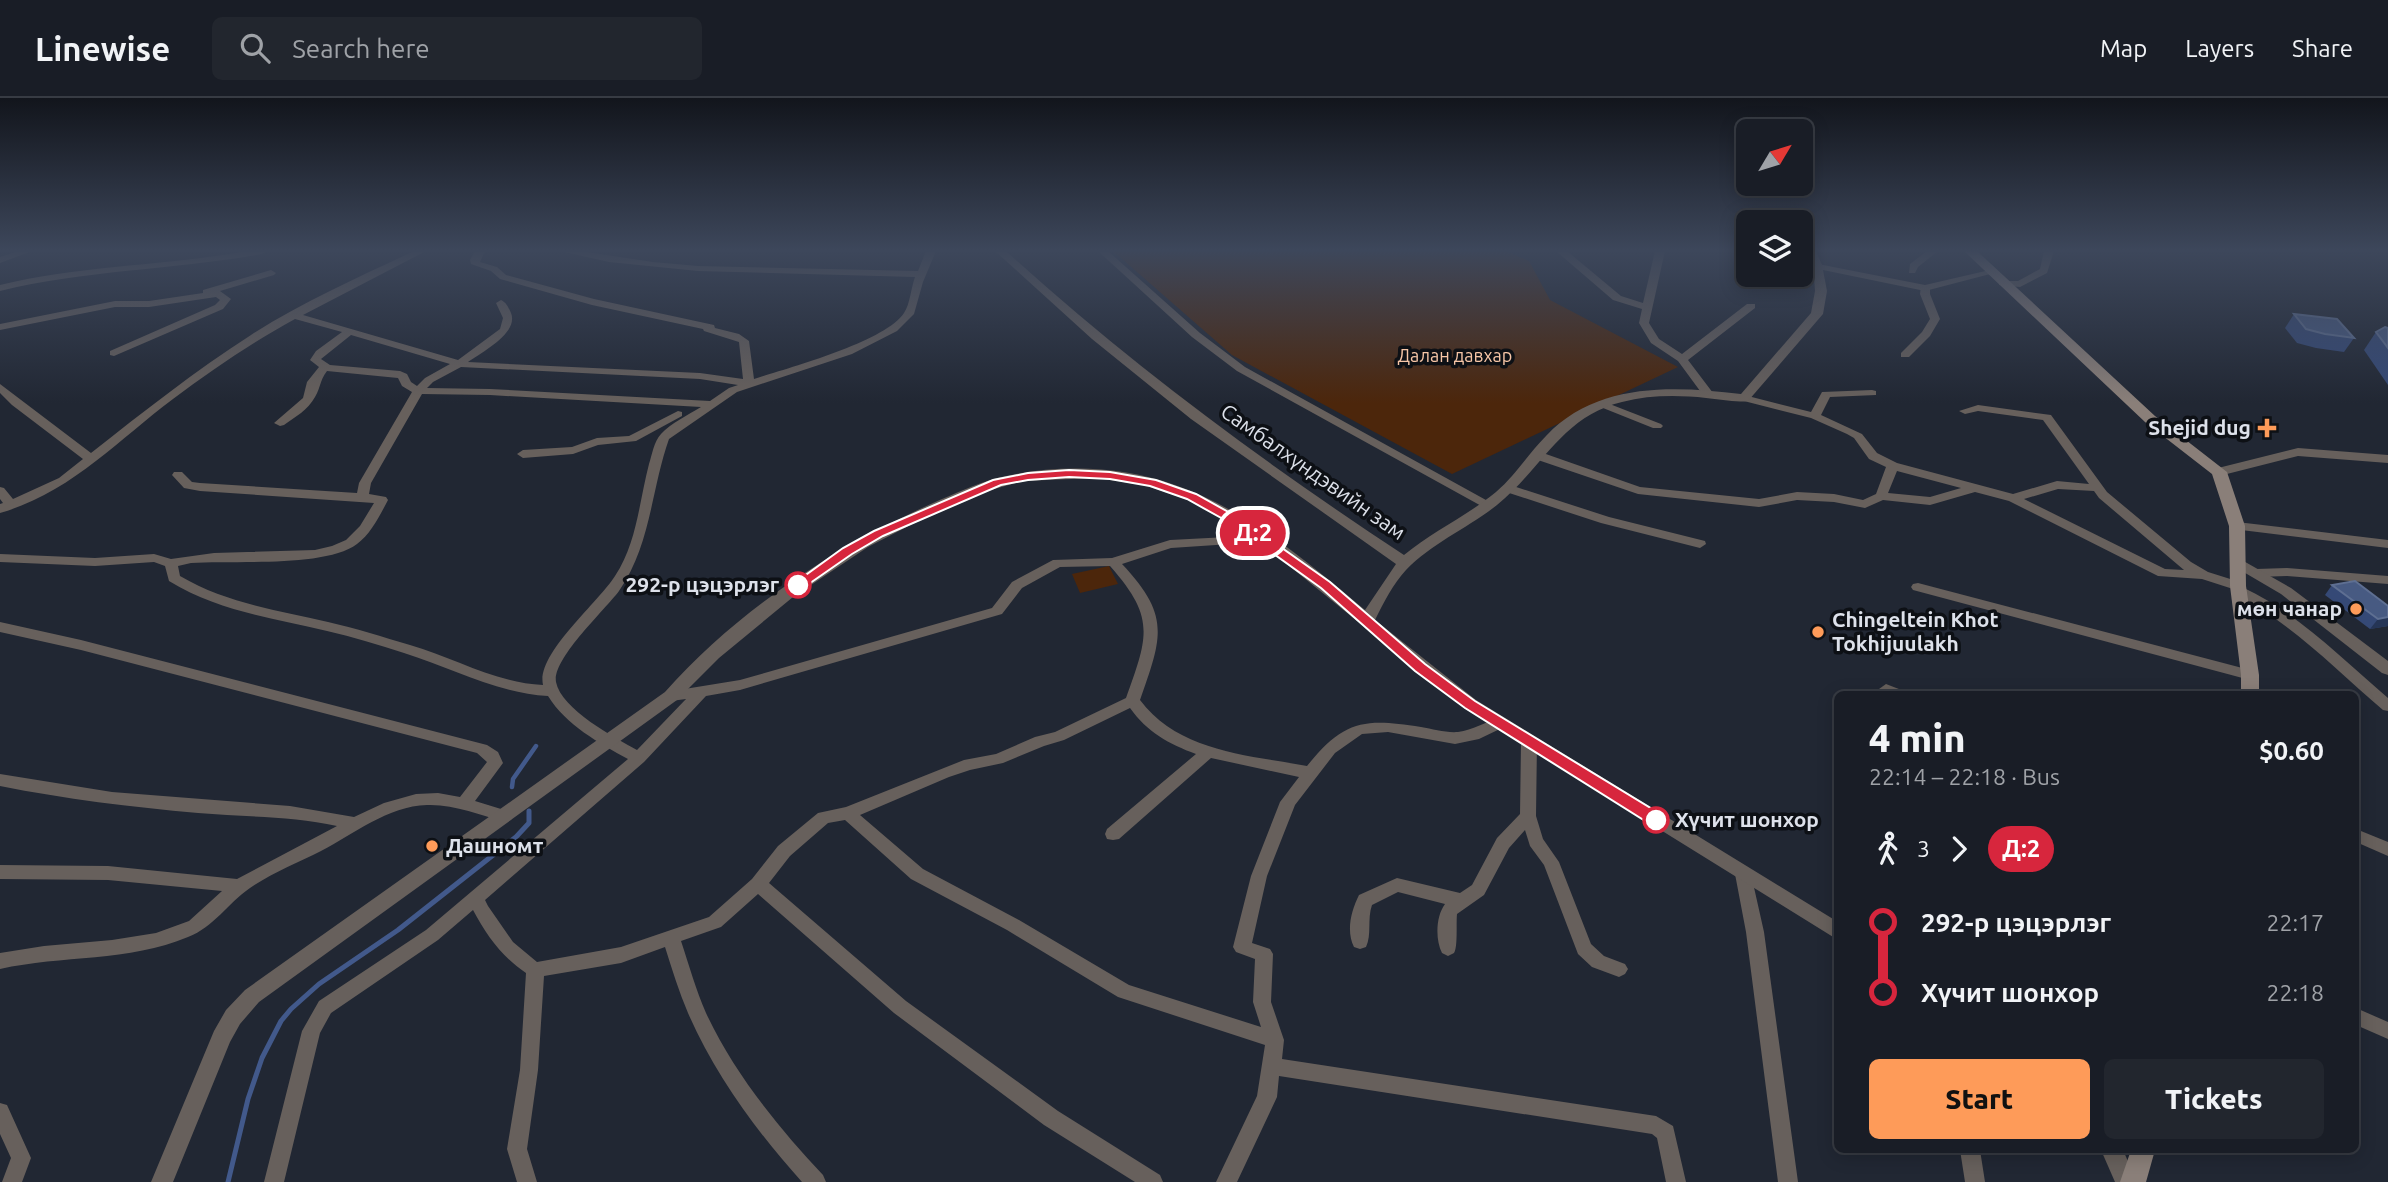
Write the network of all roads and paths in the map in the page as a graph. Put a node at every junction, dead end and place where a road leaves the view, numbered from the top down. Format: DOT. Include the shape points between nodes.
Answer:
graph roads {
  1 [pos="162,302"];
  2 [pos="224,302"];
  3 [pos="320,302"];
  4 [pos="599,302"];
  5 [pos="913,302"];
  6 [pos="1057,302"];
  7 [pos="1159,302"];
  8 [pos="1629,302"];
  9 [pos="1647,302"];
  10 [pos="1820,302"];
  11 [pos="1928,302"];
  12 [pos="2022,302"];
  13 [pos="502,303"];
  14 [pos="1751,306"];
  15 [pos="1646,307"];
  16 [pos="293,315"];
  17 [pos="0,327"];
  18 [pos="349,332"];
  19 [pos="114,353"];
  20 [pos="1905,355"];
  21 [pos="1682,359"];
  22 [pos="460,363"];
  23 [pos="326,367"];
  24 [pos="750,383"];
  25 [pos="0,387"];
  26 [pos="418,391"];
  27 [pos="1707,393"];
  28 [pos="1872,393"];
  29 [pos="1744,398"];
  30 [pos="690,404"];
  31 [pos="709,404"];
  32 [pos="1602,404"];
  33 [pos="1965,411"];
  34 [pos="1815,416"];
  35 [pos="280,423"];
  36 [pos="1657,426"];
  37 [pos="523,454"];
  38 [pos="1539,456"];
  39 [pos="2388,459"];
  40 [pos="92,460"];
  41 [pos="1893,466"];
  42 [pos="2219,472"];
  43 [pos="178,475"];
  44 [pos="1507,488"];
  45 [pos="1974,488"];
  46 [pos="2098,488"];
  47 [pos="0,491"];
  48 [pos="1881,496"];
  49 [pos="362,498"];
  50 [pos="2013,498"];
  51 [pos="1489,505"];
  52 [pos="5,507"];
  53 [pos="2237,526"];
  54 [pos="1261,538"];
  55 [pos="1700,544"];
  56 [pos="2388,544"];
  57 [pos="0,558"];
  58 [pos="1113,562"];
  59 [pos="171,563"];
  60 [pos="1405,563"];
  61 [pos="2240,564"];
  62 [pos="2256,573"];
  63 [pos="2203,575"];
  64 [pos="2388,580"];
  65 [pos="1918,587"];
  66 [pos="2239,588"];
  67 [pos="1367,621"];
  68 [pos="0,627"];
  69 [pos="2388,669"];
  70 [pos="2250,675"];
  71 [pos="551,691"];
  72 [pos="702,691"];
  73 [pos="2250,691"];
  74 [pos="671,696"];
  75 [pos="1132,701"];
  76 [pos="2388,706"];
  77 [pos="1499,723"];
  78 [pos="608,741"];
  79 [pos="1529,742"];
  80 [pos="1209,751"];
  81 [pos="639,758"];
  82 [pos="1311,773"];
  83 [pos="0,780"];
  84 [pos="464,804"];
  85 [pos="848,813"];
  86 [pos="505,816"];
  87 [pos="1528,816"];
  88 [pos="355,824"];
  89 [pos="1113,834"];
  90 [pos="2359,836"];
  91 [pos="2388,849"];
  92 [pos="0,872"];
  93 [pos="1742,874"];
  94 [pos="758,884"];
  95 [pos="237,888"];
  96 [pos="476,899"];
  97 [pos="1462,901"];
  98 [pos="1834,930"];
  99 [pos="671,939"];
  100 [pos="1360,942"];
  101 [pos="1448,948"];
  102 [pos="0,961"];
  103 [pos="1619,969"];
  104 [pos="535,970"];
  105 [pos="2359,1017"];
  106 [pos="2388,1031"];
  107 [pos="1275,1040"];
  108 [pos="1271,1066"];
  109 [pos="0,1112"];
  110 [pos="1970,1153"];
  111 [pos="2115,1153"];
  112 [pos="2138,1174"];
  113 [pos="12,1182"];
  114 [pos="163,1182"];
  115 [pos="274,1182"];
  116 [pos="527,1182"];
  117 [pos="816,1182"];
  118 [pos="1153,1182"];
  119 [pos="1226,1182"];
  120 [pos="1676,1182"];
  121 [pos="1788,1182"];
  122 [pos="1975,1182"];
  1 -- 17 [label="street" via="115,304"];
  2 -- 19 [label="street"];
  3 -- 16 [label="street"];
  4 -- 24 [label="street" via="744,341 742,362"];
  5 -- 24 [label="street" via="909,314 893,329 848,352"];
  6 -- 60 [label="street, Самбалхүндэвийн зам" via="1204,425"];
  7 -- 51 [label="street" via="1241,369"];
  8 -- 15 [label="street"];
  9 -- 15 [label="street"];
  10 -- 29 [label="street" via="1817,314"];
  11 -- 20 [label="street" via="1936,319"];
  12 -- 42 [label="main road" via="2150,419"];
  13 -- 22 [label="street" via="508,318 505,330"];
  14 -- 21 [label="street"];
  15 -- 21 [label="street" via="1648,332"];
  16 -- 18 [label="street"];
  16 -- 40 [label="street" via="202,373"];
  18 -- 22 [label="street"];
  18 -- 23 [label="street" via="315,360"];
  21 -- 27 [label="street"];
  22 -- 24 [label="street" via="700,376"];
  22 -- 26 [label="street"];
  23 -- 26 [label="street" via="396,373"];
  23 -- 35 [label="street" via="313,382 311,398"];
  24 -- 31 [label="street"];
  25 -- 40 [label="street"];
  26 -- 30 [label="street"];
  26 -- 49 [label="street" via="365,483"];
  27 -- 29 [label="street"];
  27 -- 32 [label="street" via="1643,392"];
  28 -- 34 [label="street" via="1826,394"];
  29 -- 34 [label="street"];
  30 -- 31 [label="street"];
  30 -- 37 [label="street" via="672,420 632,439"];
  31 -- 71 [label="street" via="664,437 635,550 614,588 555,658 548,677"];
  32 -- 36 [label="street"];
  32 -- 38 [label="street" via="1566,425"];
  33 -- 46 [label="street" via="1978,408 2047,417"];
  34 -- 41 [label="street" via="1858,436 1873,456"];
  38 -- 44 [label="street"];
  38 -- 48 [label="street" via="1638,490 1759,503 1810,497 1865,504"];
  39 -- 42 [label="street" via="2298,452"];
  40 -- 52 [label="street" via="63,481"];
  41 -- 45 [label="street"];
  41 -- 48 [label="street"];
  42 -- 53 [label="main road"];
  43 -- 49 [label="street" via="188,485 200,488"];
  44 -- 51 [label="street"];
  44 -- 55 [label="street"];
  45 -- 48 [label="street" via="1930,501"];
  45 -- 50 [label="street"];
  46 -- 50 [label="street" via="2057,485"];
  46 -- 63 [label="street" via="2177,559"];
  47 -- 52 [label="street"];
  49 -- 59 [label="street" via="382,500 362,533 335,550 192,557"];
  50 -- 63 [label="street" via="2162,573"];
  51 -- 60 [label="street"];
  53 -- 56 [label="street"];
  53 -- 61 [label="main road"];
  54 -- 58 [label="street" via="1170,544"];
  54 -- 67 [label="street"];
  54 -- 74 [label="street" via="1214,508 1152,482 1069,474 998,482 928,510 847,551 778,599 691,673"];
  57 -- 59 [label="street" via="95,562 154,558"];
  58 -- 72 [label="street" via="1058,563 1017,585 997,611 740,685"];
  58 -- 75 [label="street" via="1136,585 1151,611 1151,644"];
  59 -- 71 [label="street" via="174,578 188,588 242,610 330,627 525,690"];
  60 -- 67 [label="street, Самбалхүндэвийн зам"];
  61 -- 62 [label="street"];
  61 -- 66 [label="main road"];
  62 -- 64 [label="street"];
  62 -- 69 [label="street"];
  63 -- 66 [label="street"];
  65 -- 70 [label="street"];
  66 -- 70 [label="main road"];
  66 -- 76 [label="street" via="2282,617"];
  67 -- 77 [label="street" via="1444,686"];
  68 -- 84 [label="street" via="481,749 494,756 495,763"];
  70 -- 73 [label="main road"];
  71 -- 78 [label="street" via="565,708"];
  72 -- 74 [label="street"];
  72 -- 81 [label="street"];
  74 -- 78 [label="street"];
  75 -- 80 [label="street" via="1153,726"];
  75 -- 85 [label="street" via="1059,736 944,773"];
  77 -- 79 [label="street"];
  77 -- 82 [label="street" via="1455,738 1388,727 1359,729 1330,749"];
  78 -- 81 [label="street"];
  78 -- 86 [label="street"];
  79 -- 87 [label="street"];
  79 -- 93 [label="street"];
  80 -- 82 [label="street"];
  80 -- 89 [label="street"];
  81 -- 96 [label="street"];
  82 -- 107 [label="street" via="1288,802 1259,876 1242,947 1264,954 1262,1002"];
  83 -- 88 [label="street" via="179,805 316,814"];
  84 -- 86 [label="street"];
  84 -- 88 [label="street" via="416,800"];
  85 -- 94 [label="street" via="824,817 784,851"];
  85 -- 107 [label="street" via="917,874 1124,991"];
  86 -- 114 [label="street" via="252,996 220,1038"];
  87 -- 97 [label="street" via="1503,844 1478,890"];
  87 -- 103 [label="street" via="1584,949 1598,962"];
  88 -- 95 [label="street"];
  90 -- 91 [label="street"];
  92 -- 95 [label="street" via="108,873"];
  93 -- 98 [label="street"];
  93 -- 121 [label="street" via="1755,932"];
  94 -- 99 [label="street" via="715,922"];
  94 -- 118 [label="street" via="900,1007 1051,1118"];
  95 -- 102 [label="street" via="202,923 180,934"];
  96 -- 104 [label="street" via="499,941"];
  96 -- 115 [label="street" via="320,1012 311,1031"];
  97 -- 100 [label="street" via="1397,886 1379,892 1365,900 1359,918"];
  97 -- 101 [label="street" via="1449,910"];
  99 -- 104 [label="street" via="621,955"];
  99 -- 117 [label="street" via="702,1023 727,1066"];
  104 -- 116 [label="street" via="529,1070 517,1149"];
  105 -- 106 [label="street"];
  107 -- 108 [label="street"];
  108 -- 119 [label="street" via="1267,1097"];
  108 -- 120 [label="street" via="1656,1125 1666,1133"];
  109 -- 113 [label="street" via="21,1158"];
  110 -- 122 [label="street"];
  111 -- 112 [label="street"];
}
